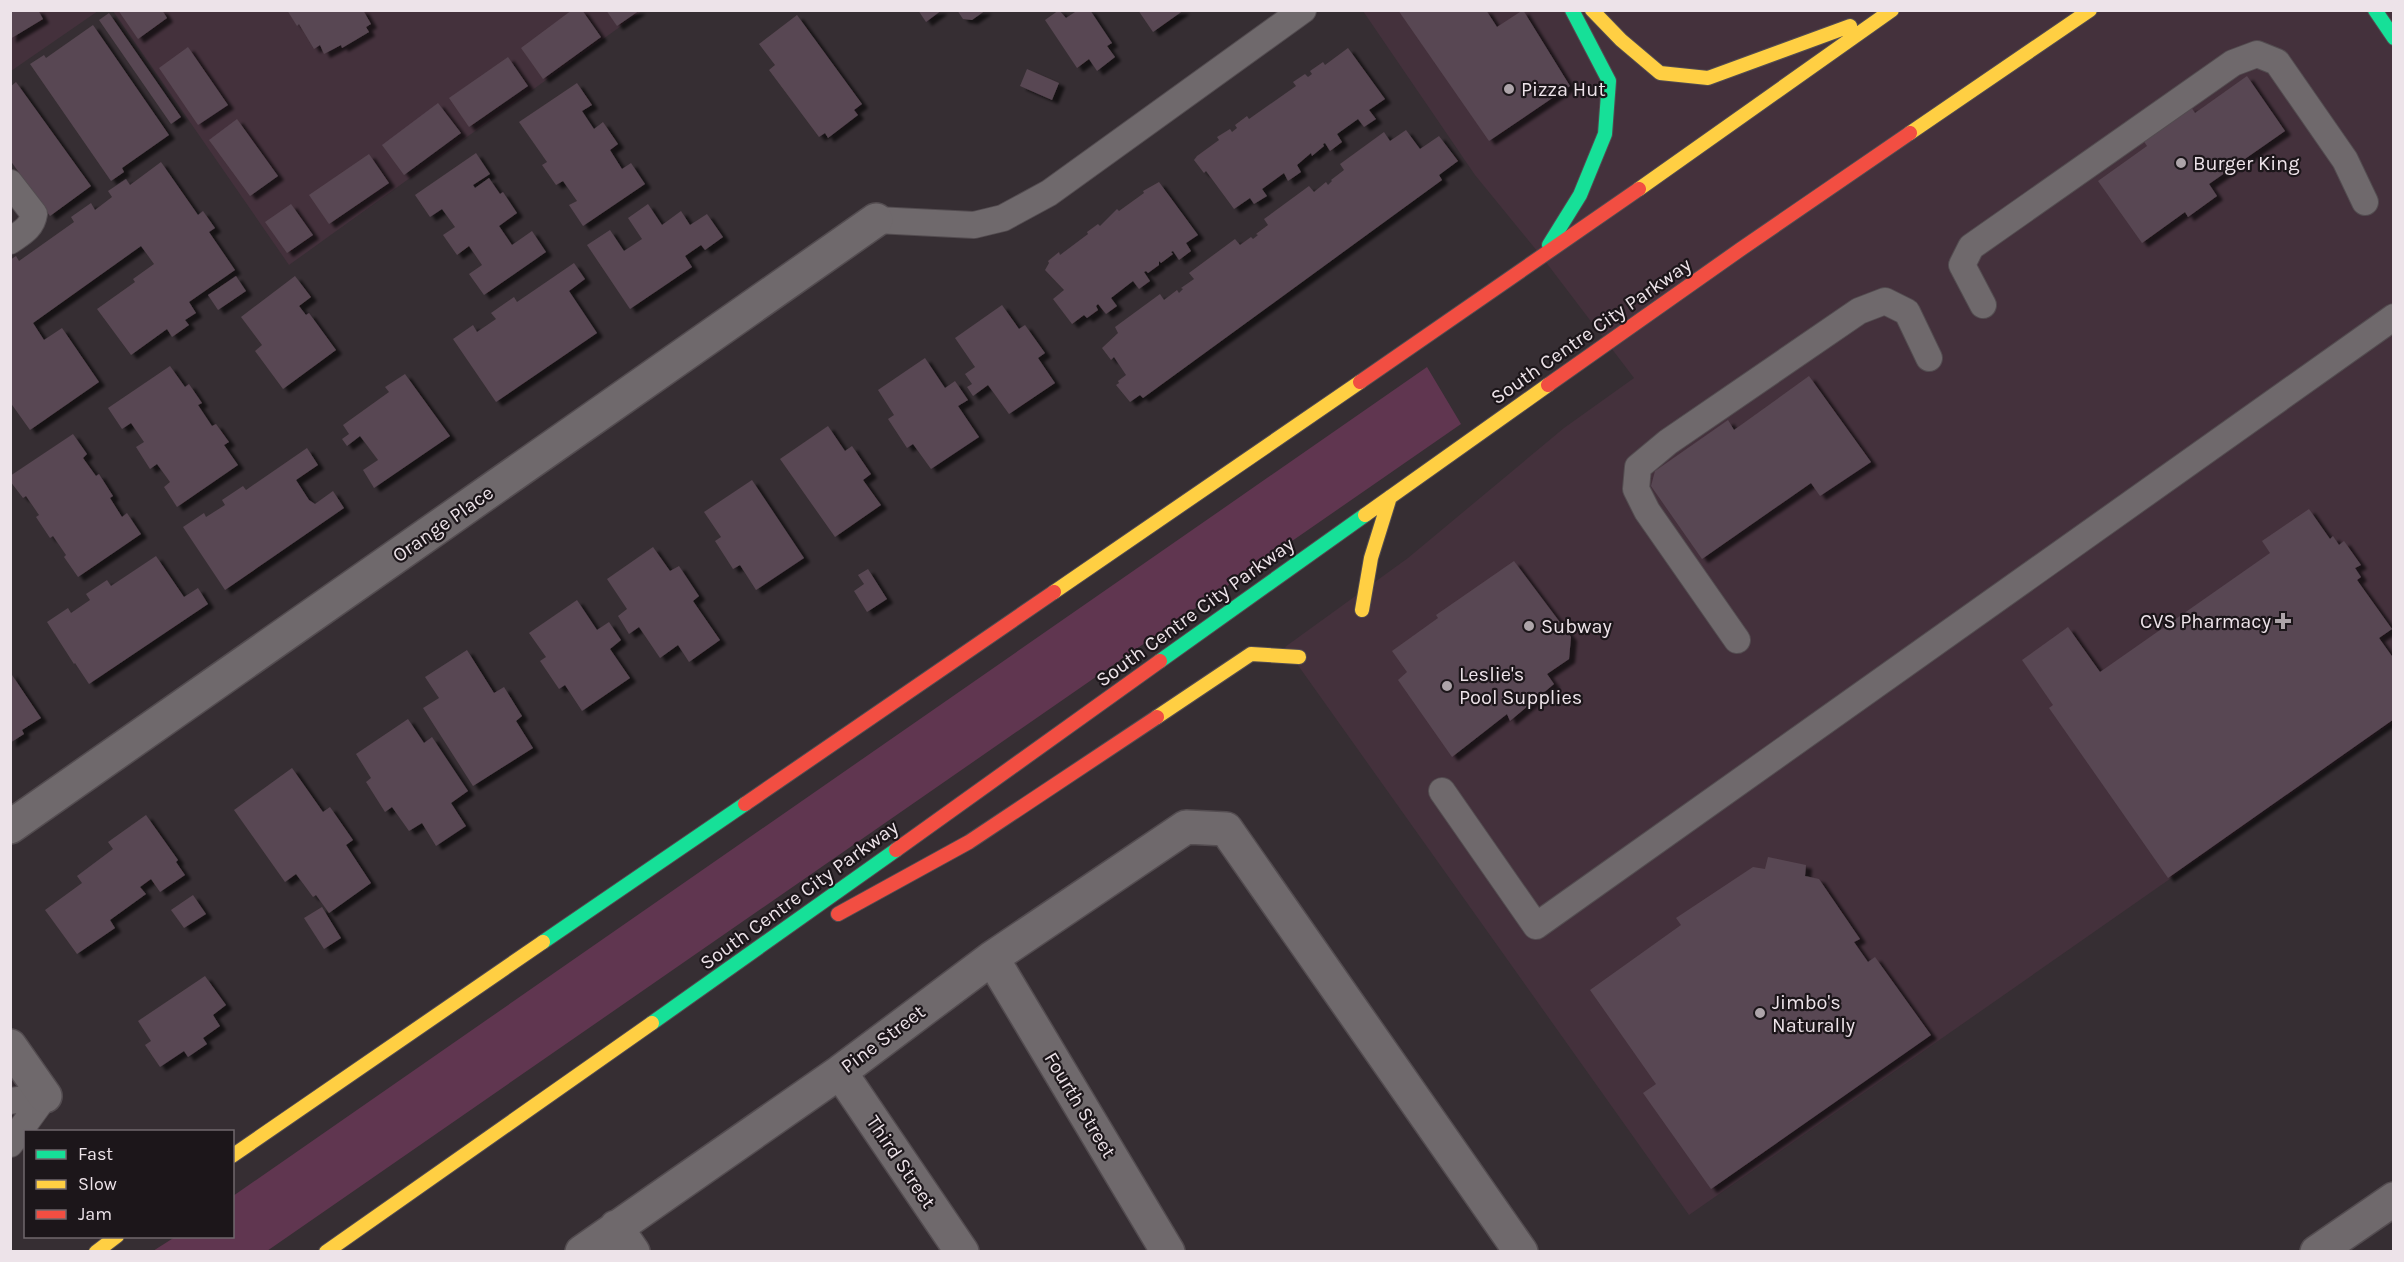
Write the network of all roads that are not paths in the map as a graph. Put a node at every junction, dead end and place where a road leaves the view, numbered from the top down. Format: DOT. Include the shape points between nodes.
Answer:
graph roads {
  1 [pos="1304,10"];
  2 [pos="1572,10"];
  3 [pos="1592,10"];
  4 [pos="1891,10"];
  5 [pos="2090,10"];
  6 [pos="2375,10"];
  7 [pos="2394,38"];
  8 [pos="10,183"];
  9 [pos="2365,202"];
  10 [pos="876,220"];
  11 [pos="10,241"];
  12 [pos="1542,257"];
  13 [pos="1983,305"];
  14 [pos="2394,317"];
  15 [pos="1929,358"];
  16 [pos="1390,497"];
  17 [pos="1362,610"];
  18 [pos="1737,640"];
  19 [pos="1299,657"];
  20 [pos="1442,791"];
  21 [pos="10,828"];
  22 [pos="822,922"];
  23 [pos="801,934"];
  24 [pos="992,958"];
  25 [pos="707,985"];
  26 [pos="10,1046"];
  27 [pos="840,1072"];
  28 [pos="45,1096"];
  29 [pos="10,1101"];
  30 [pos="10,1144"];
  31 [pos="234,1155"];
  32 [pos="2394,1199"];
  33 [pos="114,1238"];
  34 [pos="625,1239"];
  35 [pos="96,1251"];
  36 [pos="326,1251"];
  37 [pos="582,1251"];
  38 [pos="962,1251"];
  39 [pos="1168,1251"];
  40 [pos="1521,1251"];
  41 [pos="2317,1251"];
  1 -- 10 [label="lane" via="1049,193 1003,218 974,225"];
  2 -- 12 [label="main road" via="1610,81 1605,134 1580,195"];
  3 -- 4 [label="main road" via="1660,73 1708,78"];
  4 -- 12 [label="main road"];
  5 -- 16 [label="main road, South Centre City Parkway" via="1741,249"];
  6 -- 7 [label="main road"];
  8 -- 11 [label="lane" via="34,214 29,228"];
  9 -- 13 [label="lane" via="2346,160 2277,62 2257,54 2233,63 1971,247 1962,265"];
  10 -- 21 [label="street, Orange Place"];
  12 -- 31 [label="main road"];
  14 -- 20 [label="lane" via="1536,926"];
  15 -- 18 [label="lane" via="1907,312 1885,301 1876,304 1859,311 1668,442 1638,467 1636,489 1647,511"];
  16 -- 17 [label="main road" via="1371,558"];
  16 -- 25 [label="main road, South Centre City Parkway"];
  19 -- 22 [label="main road" via="1251,654 969,842"];
  23 -- 25 [label="main road"];
  24 -- 27 [label="street, Pine Street"];
  24 -- 39 [label="street, Fourth Street"];
  24 -- 40 [label="street, Pine Street" via="1186,828 1226,829"];
  25 -- 36 [label="main road, South Centre City Parkway"];
  26 -- 28 [label="street"];
  27 -- 34 [label="street, Pine Street"];
  27 -- 38 [label="street, Third Street"];
  28 -- 29 [label="lane"];
  28 -- 30 [label="lane"];
  32 -- 41 [label="street"];
  33 -- 35 [label="main road"];
  34 -- 37 [label="street, Pine Street"];
}
